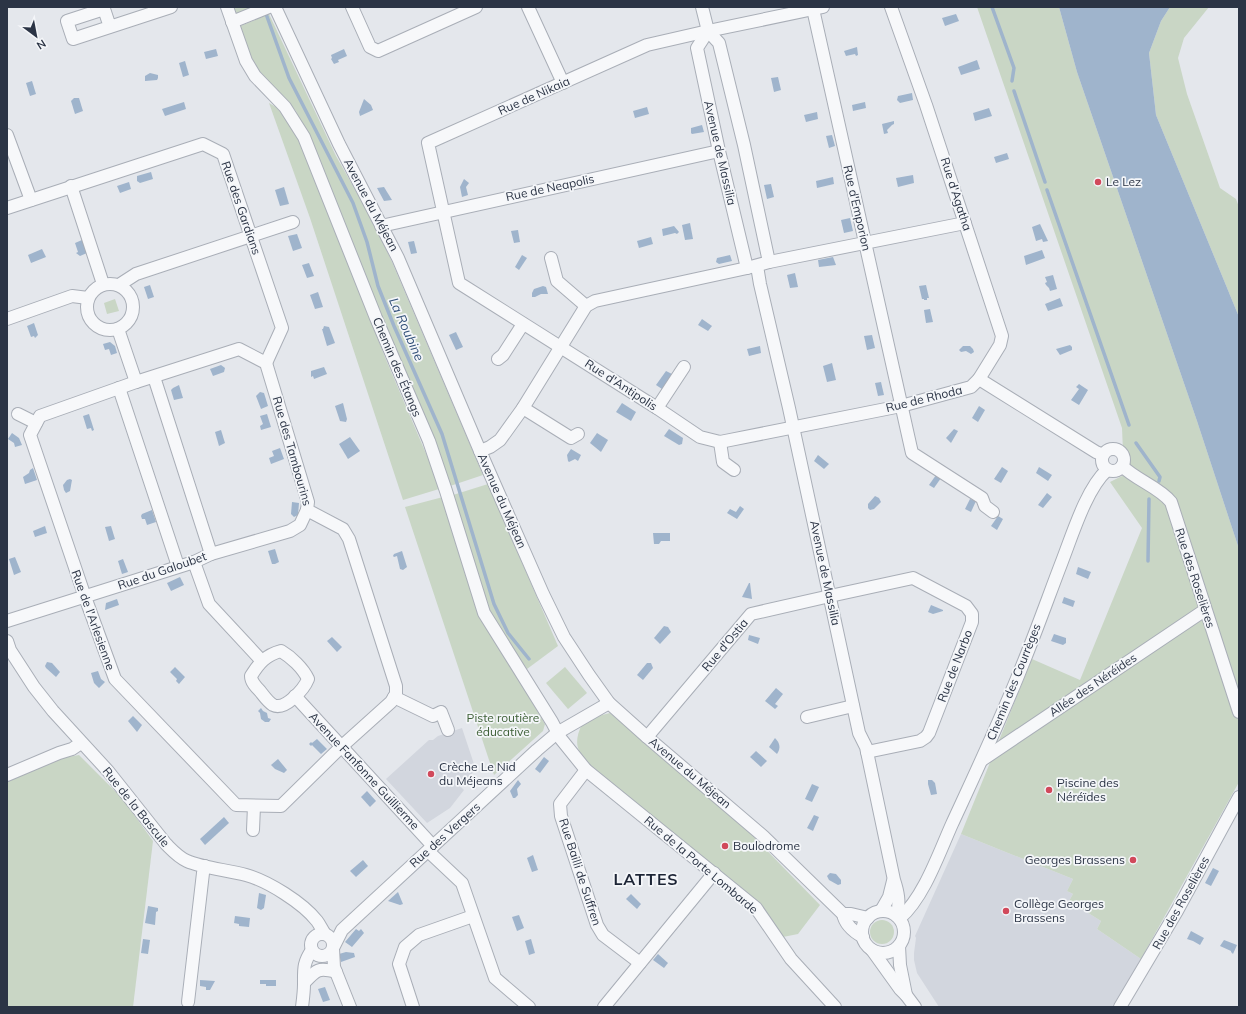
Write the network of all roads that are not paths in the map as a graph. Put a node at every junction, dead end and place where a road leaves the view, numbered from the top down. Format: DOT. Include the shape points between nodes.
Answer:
graph roads {
  1 [pos="171,7"];
  2 [pos="226,7"];
  3 [pos="270,7"];
  4 [pos="275,7"];
  5 [pos="352,7"];
  6 [pos="476,7"];
  7 [pos="528,7"];
  8 [pos="702,7"];
  9 [pos="891,7"];
  10 [pos="818,8"];
  11 [pos="236,21"];
  12 [pos="110,27"];
  13 [pos="708,31"];
  14 [pos="563,83"];
  15 [pos="7,135"];
  16 [pos="719,151"];
  17 [pos="72,186"];
  18 [pos="31,200"];
  19 [pos="7,208"];
  20 [pos="443,212"];
  21 [pos="293,222"];
  22 [pos="965,223"];
  23 [pos="381,226"];
  24 [pos="250,236"];
  25 [pos="866,244"];
  26 [pos="551,258"];
  27 [pos="769,262"];
  28 [pos="752,267"];
  29 [pos="103,284"];
  30 [pos="119,285"];
  31 [pos="88,298"];
  32 [pos="586,306"];
  33 [pos="7,319"];
  34 [pos="523,324"];
  35 [pos="118,329"];
  36 [pos="562,348"];
  37 [pos="498,359"];
  38 [pos="266,363"];
  39 [pos="684,368"];
  40 [pos="154,377"];
  41 [pos="979,379"];
  42 [pos="136,382"];
  43 [pos="119,388"];
  44 [pos="901,406"];
  45 [pos="523,408"];
  46 [pos="657,408"];
  47 [pos="18,414"];
  48 [pos="36,423"];
  49 [pos="794,428"];
  50 [pos="578,434"];
  51 [pos="720,442"];
  52 [pos="480,451"];
  53 [pos="1103,455"];
  54 [pos="1122,466"];
  55 [pos="734,470"];
  56 [pos="1107,470"];
  57 [pos="307,510"];
  58 [pos="993,512"];
  59 [pos="211,554"];
  60 [pos="194,562"];
  61 [pos="178,566"];
  62 [pos="830,596"];
  63 [pos="84,597"];
  64 [pos="1205,610"];
  65 [pos="7,621"];
  66 [pos="8,647"];
  67 [pos="261,660"];
  68 [pos="295,696"];
  69 [pos="394,697"];
  70 [pos="609,703"];
  71 [pos="853,706"];
  72 [pos="1239,712"];
  73 [pos="807,717"];
  74 [pos="448,730"];
  75 [pos="557,733"];
  76 [pos="647,737"];
  77 [pos="81,743"];
  78 [pos="341,747"];
  79 [pos="867,752"];
  80 [pos="982,760"];
  81 [pos="586,770"];
  82 [pos="7,775"];
  83 [pos="1239,797"];
  84 [pos="254,806"];
  85 [pos="252,830"];
  86 [pos="430,849"];
  87 [pos="205,866"];
  88 [pos="714,873"];
  89 [pos="895,884"];
  90 [pos="919,895"];
  91 [pos="881,911"];
  92 [pos="843,914"];
  93 [pos="473,916"];
  94 [pos="898,917"];
  95 [pos="868,918"];
  96 [pos="342,930"];
  97 [pos="322,935"];
  98 [pos="863,937"];
  99 [pos="899,946"];
  100 [pos="872,950"];
  101 [pos="325,952"];
  102 [pos="640,963"];
  103 [pos="335,970"];
  104 [pos="304,983"];
  105 [pos="906,995"];
  106 [pos="188,1002"];
  107 [pos="833,1006"];
  108 [pos="302,1007"];
  109 [pos="350,1007"];
  110 [pos="413,1007"];
  111 [pos="529,1007"];
  112 [pos="604,1007"];
  113 [pos="915,1007"];
  114 [pos="1120,1007"];
  1 -- 12 [label="street"];
  2 -- 11 [label="street, Chemin des Étangs"];
  3 -- 11 [label="street"];
  4 -- 23 [label="street, Avenue du Méjean" via="339,144"];
  5 -- 6 [label="street" via="370,47 378,51"];
  7 -- 14 [label="street"];
  8 -- 13 [label="street, Avenue de Massilia"];
  9 -- 22 [label="street, Rue d'Agatha"];
  10 -- 13 [label="street"];
  10 -- 25 [label="street, Rue d'Emporion" via="838,124"];
  11 -- 75 [label="street, Chemin des Étangs" via="246,61 255,76 285,107 304,137 376,318 429,441 484,613"];
  13 -- 14 [label="street, Rue de Nikaia" via="647,45"];
  13 -- 16 [label="street, Avenue de Massilia" via="697,48"];
  13 -- 27 [label="street, Avenue de Massilia" via="719,43"];
  14 -- 20 [label="street, Rue de Nikaia" via="428,143"];
  15 -- 18 [label="street"];
  16 -- 20 [label="street, Rue de Neapolis"];
  16 -- 28 [label="street, Avenue de Massilia"];
  17 -- 18 [label="street, Rue des Gardians"];
  17 -- 24 [label="street, Rue des Gardians" via="203,144 223,154"];
  17 -- 29 [label="street"];
  18 -- 19 [label="street, Rue des Gardians"];
  20 -- 23 [label="street, Rue de Neapolis"];
  20 -- 34 [label="street, Rue d'Antipolis" via="459,283"];
  21 -- 24 [label="street"];
  22 -- 25 [label="street"];
  22 -- 41 [label="street, Rue d'Agatha" via="1002,336 1000,345"];
  23 -- 52 [label="street, Avenue du Méjean" via="398,258"];
  24 -- 30 [label="street" via="136,274"];
  24 -- 38 [label="street, Rue des Gardians" via="282,328"];
  25 -- 27 [label="street"];
  25 -- 44 [label="street, Rue d'Emporion"];
  26 -- 32 [label="street" via="557,281"];
  27 -- 28 [label="street"];
  28 -- 32 [label="street" via="595,301"];
  28 -- 49 [label="street, Avenue de Massilia" via="760,284"];
  29 -- 30 [label="street"];
  29 -- 31 [label="street"];
  30 -- 35 [label="street" via="131,296 133,311 125,325"];
  31 -- 33 [label="street" via="72,296"];
  31 -- 35 [label="street" via="86,306 90,320 103,330"];
  32 -- 36 [label="street"];
  34 -- 36 [label="street, Rue d'Antipolis"];
  34 -- 37 [label="street" via="503,356"];
  35 -- 42 [label="street"];
  36 -- 45 [label="street"];
  36 -- 46 [label="street, Rue d'Antipolis"];
  38 -- 40 [label="street" via="239,349"];
  38 -- 57 [label="street, Rue des Tambourins" via="308,502"];
  39 -- 46 [label="street"];
  40 -- 42 [label="street"];
  40 -- 59 [label="street"];
  41 -- 44 [label="street, Rue de Rhoda" via="971,387"];
  41 -- 53 [label="street"];
  42 -- 43 [label="street"];
  43 -- 48 [label="street" via="40,416"];
  43 -- 61 [label="street"];
  44 -- 49 [label="street, Rue de Rhoda"];
  44 -- 58 [label="street, Rue d'Emporion" via="912,453 982,498 985,506"];
  45 -- 50 [label="street" via="571,438"];
  45 -- 52 [label="street" via="500,440"];
  46 -- 51 [label="street, Rue d'Antipolis" via="700,437"];
  47 -- 48 [label="street"];
  48 -- 63 [label="street, Rue de l'Arlesienne" via="30,435"];
  49 -- 51 [label="street, Rue d'Antipolis"];
  49 -- 62 [label="street, Avenue de Massilia"];
  51 -- 55 [label="street" via="723,462"];
  52 -- 70 [label="street, Avenue du Méjean" via="564,637"];
  53 -- 54 [label="street" via="1108,451 1117,451 1123,459"];
  53 -- 56 [label="street" via="1102,462"];
  54 -- 56 [label="street" via="1117,470"];
  54 -- 64 [label="street, Rue des Roselières" via="1167,496 1171,502"];
  56 -- 80 [label="street, Chemin des Courrèges" via="1100,476 1086,502"];
  57 -- 59 [label="street, Rue du Galoubet" via="300,525 290,530"];
  57 -- 69 [label="street, Rue des Tambourins" via="343,529 349,539 396,686"];
  59 -- 60 [label="street, Rue du Galoubet"];
  60 -- 61 [label="street, Rue du Galoubet"];
  60 -- 67 [label="street" via="209,604"];
  61 -- 63 [label="street, Rue du Galoubet"];
  62 -- 71 [label="street, Avenue de Massilia"];
  62 -- 76 [label="street, Rue d'Ostia" via="751,614"];
  62 -- 79 [label="street, Rue de Narbo" via="913,578 966,606 972,614 972,622 926,737 920,741"];
  63 -- 65 [label="street, Rue du Galoubet"];
  63 -- 84 [label="street, Rue de l'Arlesienne" via="115,679 236,805"];
  64 -- 72 [label="street, Rue des Roselières"];
  64 -- 80 [label="street, Allée des Néréides"];
  66 -- 77 [label="street, Rue de la Bascule" via="34,687"];
  67 -- 68 [label="street" via="275,653 288,655 308,679"];
  67 -- 68 [label="street" via="251,679 272,705 279,707"];
  68 -- 78 [label="street, Avenue Fanfonne Guillierme"];
  69 -- 74 [label="street" via="433,716 441,712"];
  69 -- 78 [label="street"];
  70 -- 75 [label="street, Rue des Vergers"];
  70 -- 76 [label="street, Avenue du Méjean"];
  71 -- 73 [label="street"];
  71 -- 79 [label="street, Avenue de Massilia" via="859,733"];
  75 -- 81 [label="street, Rue de la Porte Lombarde"];
  75 -- 86 [label="street, Rue des Vergers"];
  76 -- 92 [label="street, Avenue du Méjean" via="764,836"];
  77 -- 82 [label="street"];
  77 -- 87 [label="street, Rue de la Bascule" via="108,771 176,854 187,861"];
  78 -- 84 [label="street, Rue de l'Arlesienne" via="281,806"];
  78 -- 86 [label="street, Avenue Fanfonne Guillierme"];
  79 -- 89 [label="street, Avenue de Massilia"];
  80 -- 90 [label="street, Chemin des Courrèges"];
  81 -- 88 [label="street, Rue de la Porte Lombarde"];
  81 -- 102 [label="street, Rue Bailli de Suffren" via="560,804 562,816 597,925 603,935"];
  83 -- 114 [label="street, Rue des Roselières" via="1173,918"];
  84 -- 85 [label="street"];
  86 -- 93 [label="street, Avenue Fanfonne Guillierme" via="462,883"];
  86 -- 96 [label="street, Rue des Vergers"];
  87 -- 97 [label="street, Rue de la Bascule" via="248,876 285,893 310,914"];
  87 -- 106 [label="street"];
  88 -- 102 [label="street"];
  88 -- 107 [label="street, Rue de la Porte Lombarde" via="756,908 791,959"];
  89 -- 90 [label="street" via="906,894"];
  89 -- 91 [label="street, Avenue de Massilia"];
  89 -- 94 [label="street, Avenue de Massilia" via="900,904"];
  90 -- 94 [label="street, Chemin des Courrèges" via="909,910"];
  91 -- 94 [label="street" via="891,912"];
  91 -- 95 [label="street"];
  92 -- 95 [label="street"];
  92 -- 98 [label="street, Avenue du Méjean" via="844,920"];
  93 -- 110 [label="street" via="419,935 405,947 399,964"];
  93 -- 111 [label="street, Avenue Fanfonne Guillierme" via="495,978"];
  94 -- 99 [label="street" via="904,927"];
  95 -- 98 [label="street" via="862,930"];
  96 -- 97 [label="street, Rue des Vergers"];
  96 -- 101 [label="street, Rue des Vergers"];
  97 -- 101 [label="street" via="332,939"];
  97 -- 101 [label="street" via="311,943"];
  98 -- 100 [label="street"];
  99 -- 100 [label="street" via="886,952"];
  99 -- 105 [label="street"];
  100 -- 105 [label="street"];
  101 -- 103 [label="street"];
  101 -- 104 [label="street, Rue des Vergers" via="305,959"];
  102 -- 112 [label="street"];
  103 -- 104 [label="street" via="318,970"];
  103 -- 109 [label="street"];
  104 -- 108 [label="street, Rue des Vergers"];
  105 -- 113 [label="street"];
}
